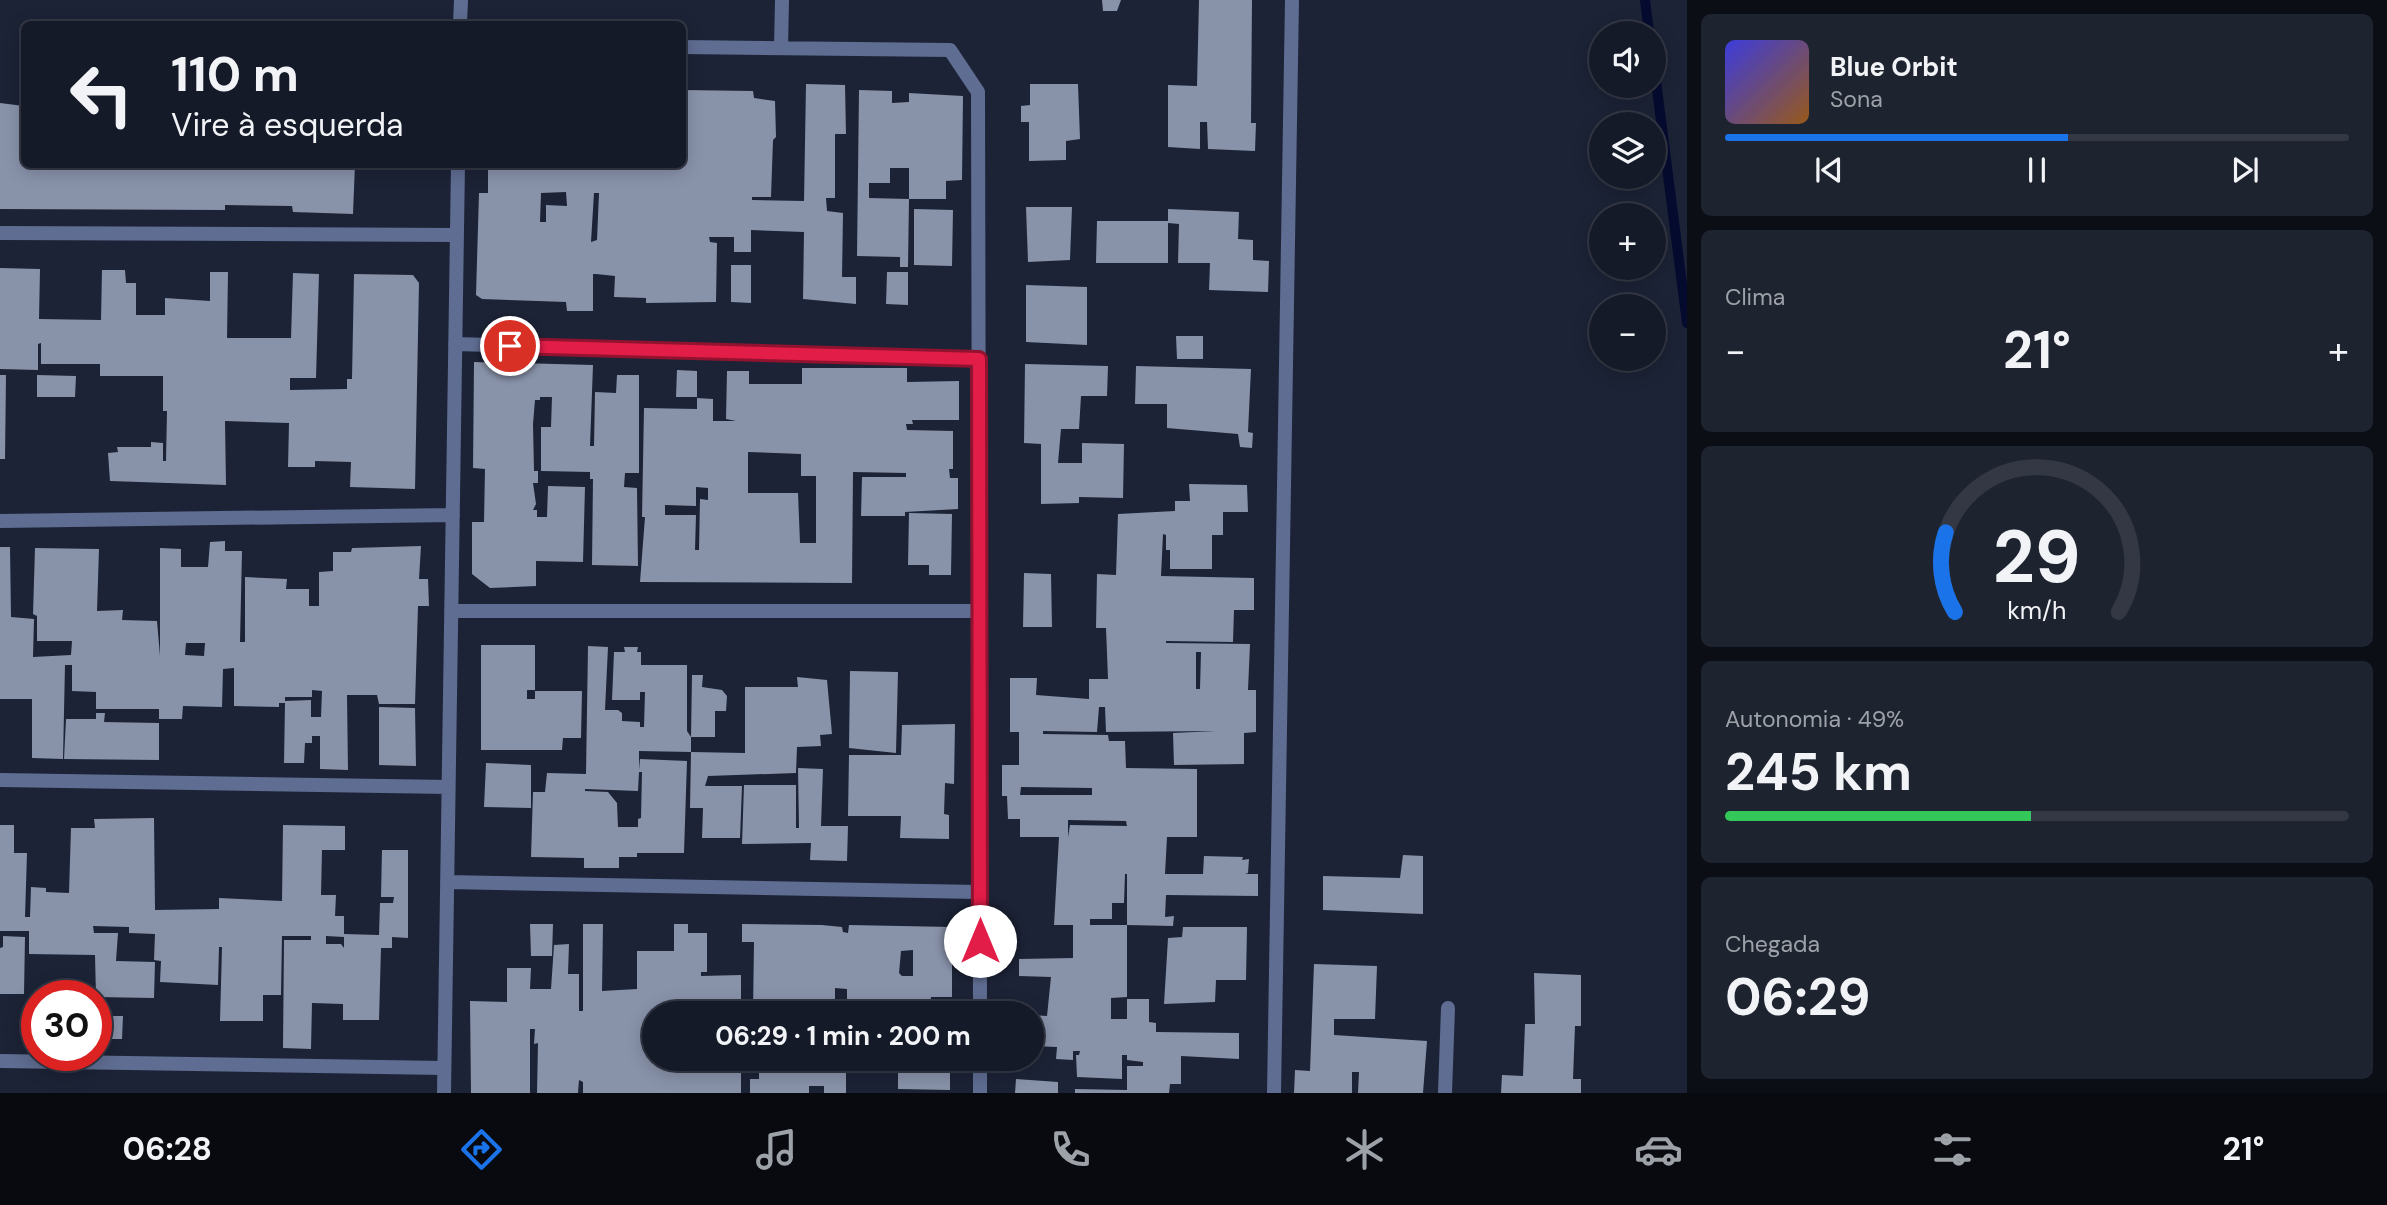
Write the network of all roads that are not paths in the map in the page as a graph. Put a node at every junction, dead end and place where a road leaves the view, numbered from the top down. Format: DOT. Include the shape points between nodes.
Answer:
graph roads {
  1 [pos="461,0"];
  2 [pos="782,0"];
  3 [pos="1292,0"];
  4 [pos="460,21"];
  5 [pos="686,47"];
  6 [pos="781,48"];
  7 [pos="458,168"];
  8 [pos="0,233"];
  9 [pos="457,235"];
  10 [pos="455,344"];
  11 [pos="979,359"];
  12 [pos="453,514"];
  13 [pos="0,521"];
  14 [pos="451,611"];
  15 [pos="979,611"];
  16 [pos="0,780"];
  17 [pos="448,787"];
  18 [pos="447,882"];
  19 [pos="979,892"];
  20 [pos="980,1001"];
  21 [pos="1448,1008"];
  22 [pos="0,1061"];
  23 [pos="444,1068"];
  24 [pos="980,1071"];
  25 [pos="444,1093"];
  26 [pos="980,1093"];
  27 [pos="1274,1093"];
  28 [pos="1446,1093"];
  1 -- 4 [label="street"];
  2 -- 6 [label="street"];
  3 -- 27 [label="street"];
  5 -- 6 [label="street"];
  6 -- 11 [label="street" via="950,50 978,92"];
  7 -- 9 [label="street"];
  8 -- 9 [label="street"];
  9 -- 10 [label="street"];
  10 -- 11 [label="street"];
  10 -- 12 [label="street"];
  11 -- 15 [label="street"];
  12 -- 13 [label="street"];
  12 -- 14 [label="street"];
  14 -- 15 [label="street"];
  14 -- 17 [label="street"];
  15 -- 19 [label="street"];
  16 -- 17 [label="street"];
  17 -- 18 [label="street"];
  18 -- 19 [label="street"];
  18 -- 23 [label="street"];
  19 -- 20 [label="street"];
  21 -- 28 [label="street"];
  22 -- 23 [label="street"];
  23 -- 25 [label="street"];
  24 -- 26 [label="street"];
}
